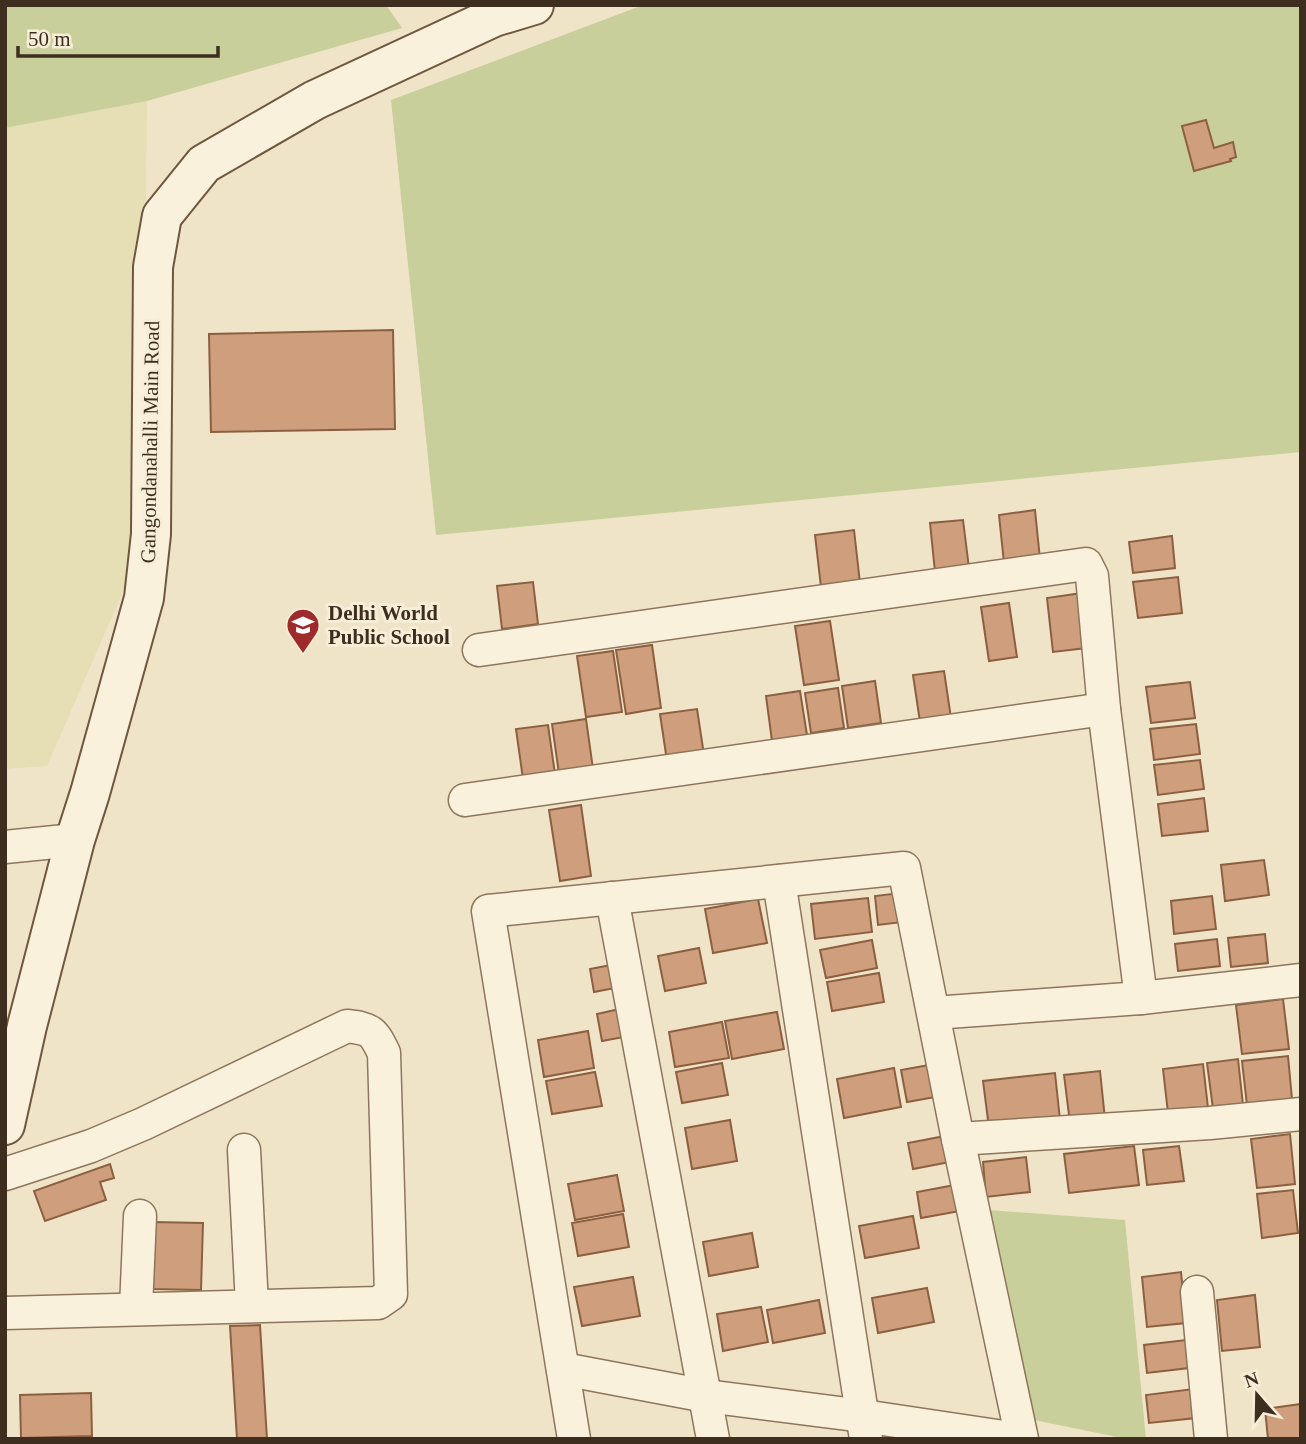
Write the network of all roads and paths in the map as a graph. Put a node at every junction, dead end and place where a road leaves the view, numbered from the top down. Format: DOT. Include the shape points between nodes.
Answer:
graph roads {
  1 [pos="534,5"];
  2 [pos="492,11"];
  3 [pos="480,650"];
  4 [pos="1104,709"];
  5 [pos="465,800"];
  6 [pos="75,840"];
  7 [pos="5,848"];
  8 [pos="779,881"];
  9 [pos="612,898"];
  10 [pos="1301,980"];
  11 [pos="1141,998"];
  12 [pos="934,1013"];
  13 [pos="1301,1114"];
  14 [pos="5,1125"];
  15 [pos="958,1139"];
  16 [pos="244,1150"];
  17 [pos="5,1174"];
  18 [pos="140,1216"];
  19 [pos="1197,1292"];
  20 [pos="252,1305"];
  21 [pos="136,1308"];
  22 [pos="5,1313"];
  23 [pos="563,1369"];
  24 [pos="706,1396"];
  25 [pos="864,1427"];
  26 [pos="574,1439"];
  27 [pos="713,1439"];
  28 [pos="1016,1439"];
  29 [pos="1023,1439"];
  30 [pos="1211,1439"];
  1 -- 2 [label="street, Gangondanahalli Main Road"];
  2 -- 6 [label="street, Gangondanahalli Main Road" via="315,100 204,164 162,216 153,267 152,534 144,598"];
  3 -- 4 [label="street" via="1086,564 1092,576"];
  4 -- 5 [label="street"];
  4 -- 11 [label="street"];
  6 -- 7 [label="street"];
  6 -- 14 [label="street, Gangondanahalli Main Road"];
  8 -- 9 [label="street"];
  8 -- 12 [label="street" via="904,868"];
  8 -- 25 [label="street"];
  9 -- 23 [label="street" via="488,911"];
  9 -- 24 [label="street"];
  10 -- 11 [label="street"];
  11 -- 12 [label="street"];
  12 -- 15 [label="street"];
  13 -- 15 [label="street"];
  15 -- 29 [label="street"];
  16 -- 20 [label="street"];
  17 -- 20 [label="street" via="143,1125 348,1026 366,1028 384,1053 391,1294 378,1303"];
  18 -- 21 [label="street"];
  19 -- 30 [label="street"];
  20 -- 21 [label="street"];
  21 -- 22 [label="street"];
  23 -- 24 [label="street"];
  23 -- 26 [label="street"];
  24 -- 25 [label="street"];
  24 -- 27 [label="street"];
  25 -- 28 [label="street"];
}
